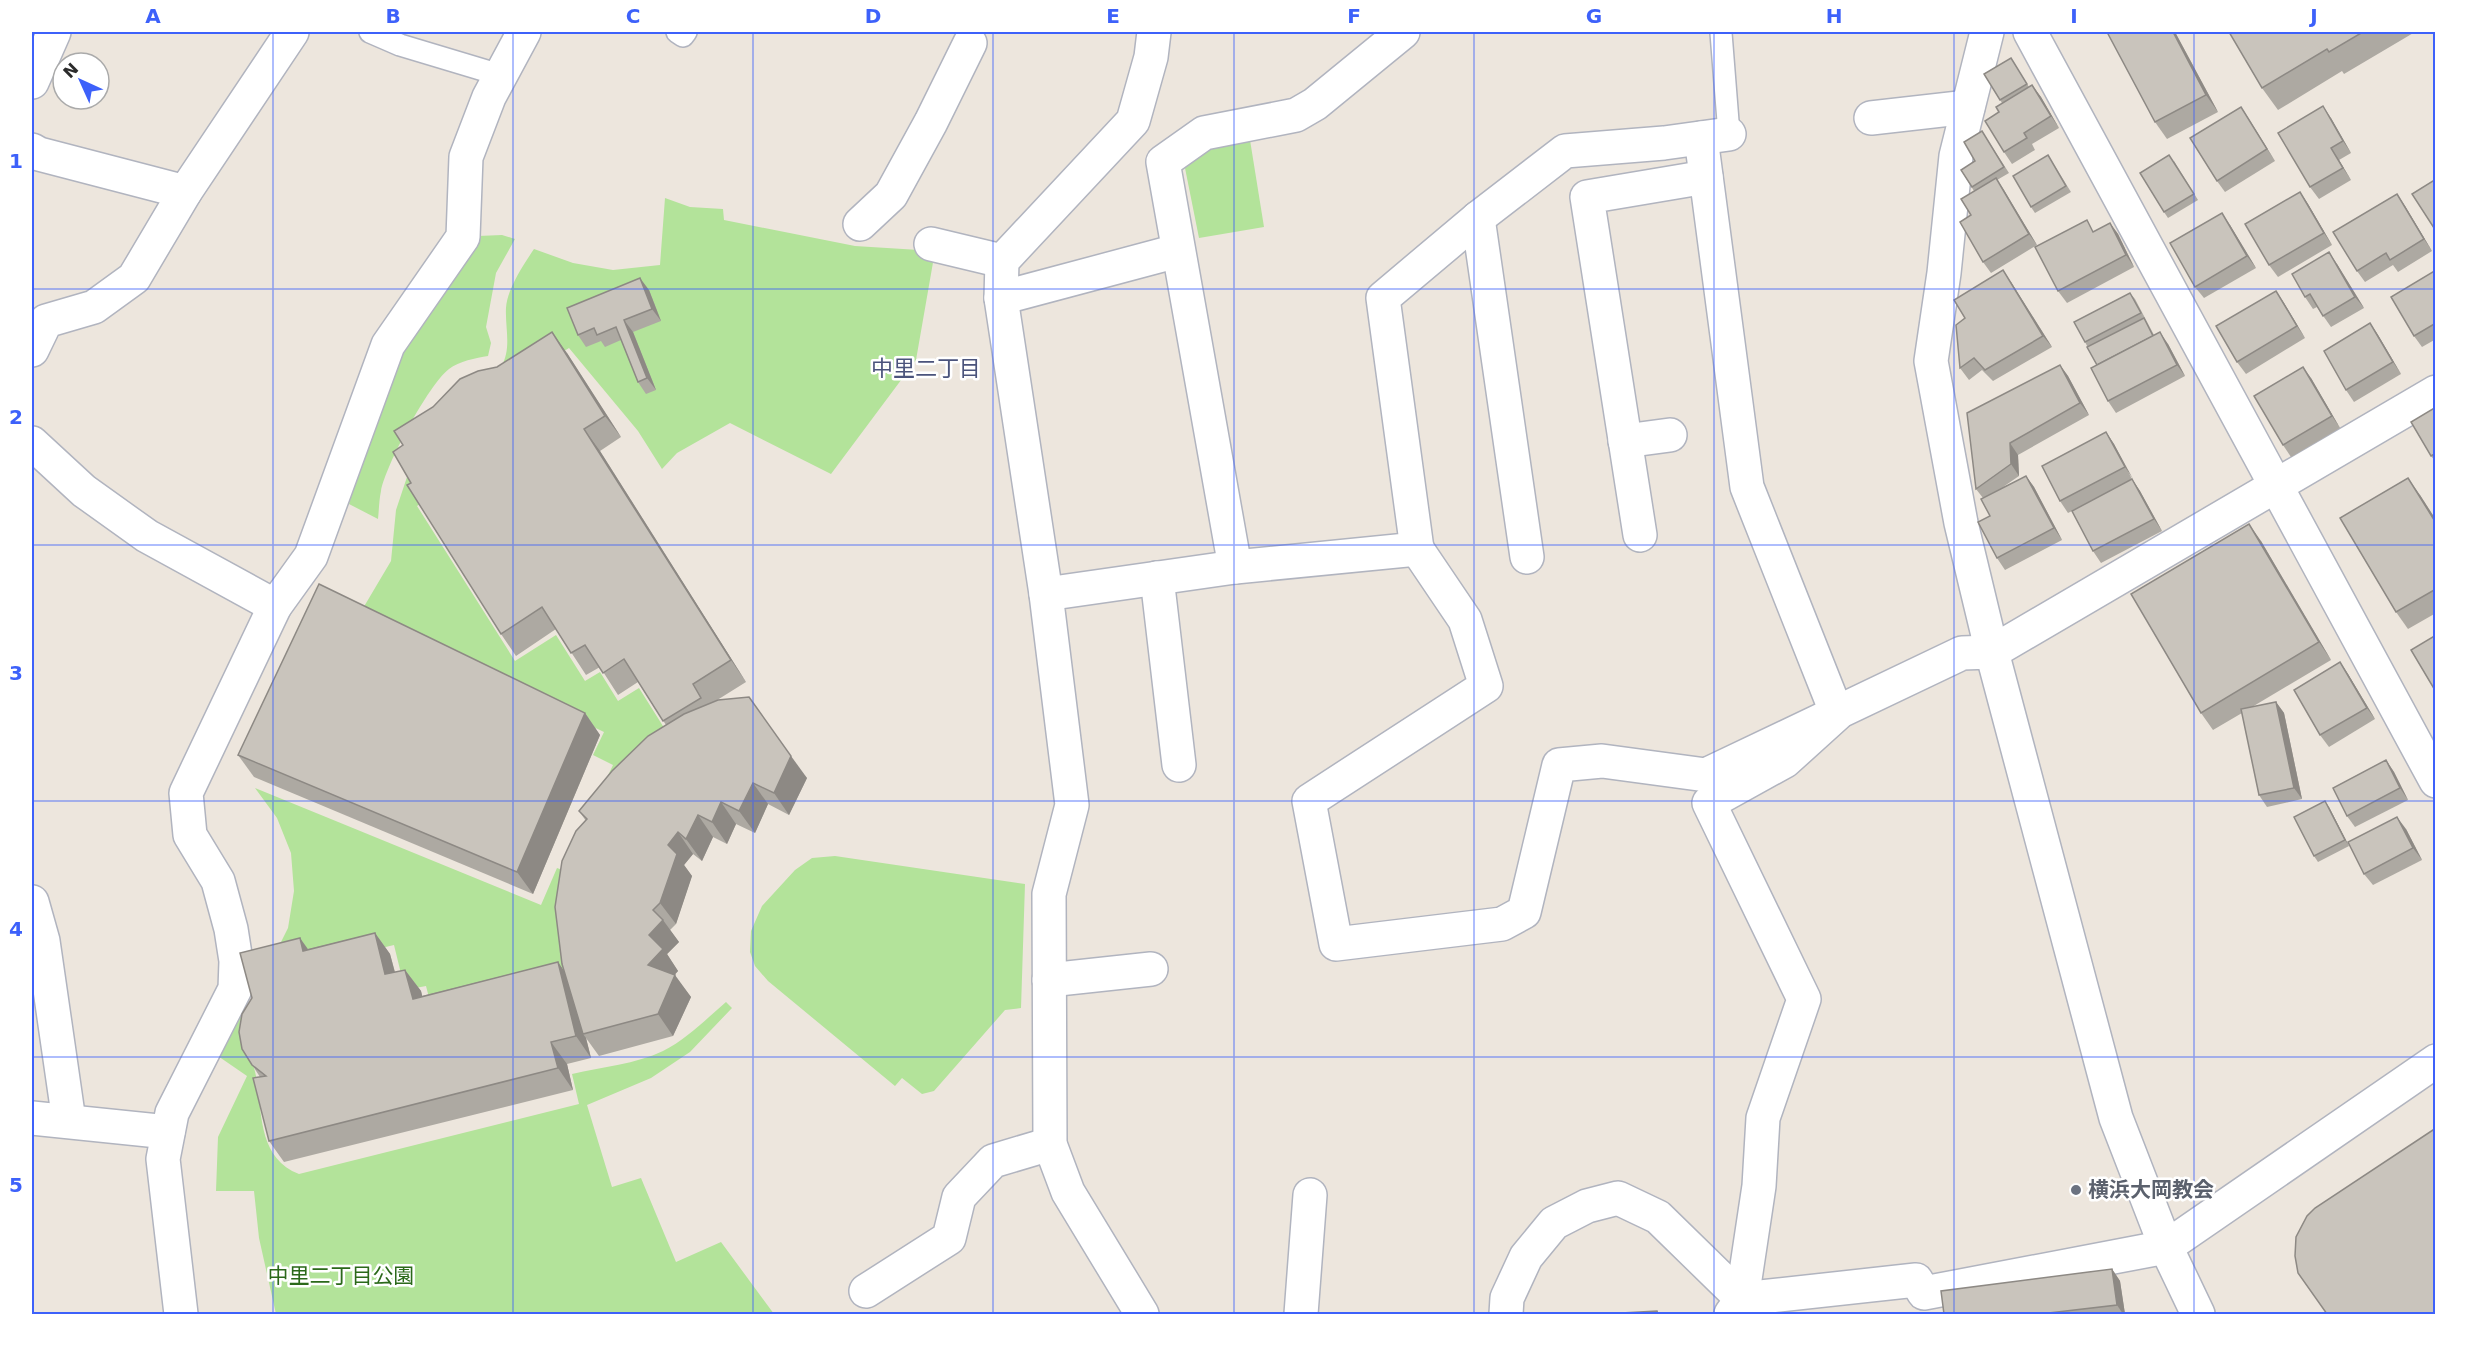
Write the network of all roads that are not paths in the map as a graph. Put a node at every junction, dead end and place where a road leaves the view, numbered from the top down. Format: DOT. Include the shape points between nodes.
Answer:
graph roads {
  1 [pos="54,32"];
  2 [pos="291,32"];
  3 [pos="370,32"];
  4 [pos="524,32"];
  5 [pos="677,32"];
  6 [pos="686,32"];
  7 [pos="1154,32"];
  8 [pos="1403,32"];
  9 [pos="1987,32"];
  10 [pos="2030,32"];
  11 [pos="1721,33"];
  12 [pos="970,43"];
  13 [pos="500,75"];
  14 [pos="32,82"];
  15 [pos="1968,106"];
  16 [pos="1871,118"];
  17 [pos="1715,136"];
  18 [pos="32,150"];
  19 [pos="1706,177"];
  20 [pos="185,192"];
  21 [pos="1478,218"];
  22 [pos="860,224"];
  23 [pos="931,244"];
  24 [pos="1177,251"];
  25 [pos="1002,261"];
  26 [pos="1001,298"];
  27 [pos="32,350"];
  28 [pos="2436,392"];
  29 [pos="1670,435"];
  30 [pos="1625,441"];
  31 [pos="32,442"];
  32 [pos="2275,485"];
  33 [pos="1640,535"];
  34 [pos="1417,549"];
  35 [pos="1527,557"];
  36 [pos="1235,567"];
  37 [pos="1157,578"];
  38 [pos="1046,594"];
  39 [pos="275,606"];
  40 [pos="1992,651"];
  41 [pos="1837,714"];
  42 [pos="1179,765"];
  43 [pos="2436,782"];
  44 [pos="32,902"];
  45 [pos="1151,969"];
  46 [pos="1049,980"];
  47 [pos="2436,1060"];
  48 [pos="32,1118"];
  49 [pos="69,1121"];
  50 [pos="168,1132"];
  51 [pos="1050,1144"];
  52 [pos="1310,1195"];
  53 [pos="2166,1247"];
  54 [pos="866,1291"];
  55 [pos="1925,1304"];
  56 [pos="1736,1307"];
  57 [pos="181,1314"];
  58 [pos="1142,1314"];
  59 [pos="1301,1314"];
  60 [pos="1506,1314"];
  61 [pos="2198,1314"];
  1 -- 14 [label="street"];
  2 -- 20 [label="street"];
  3 -- 13 [label="lane"];
  4 -- 13 [label="street"];
  5 -- 6 [label="lane" via="683,36"];
  7 -- 25 [label="street" via="1133,121"];
  8 -- 24 [label="street" via="1296,115 1204,134 1163,162"];
  9 -- 15 [label="street"];
  10 -- 32 [label="street"];
  11 -- 17 [label="lane"];
  12 -- 22 [label="street" via="891,195"];
  13 -- 39 [label="street" via="466,157 463,237 388,345 311,556"];
  15 -- 16 [label="street"];
  15 -- 40 [label="street" via="1956,156 1932,361 1960,522"];
  17 -- 19 [label="street"];
  17 -- 21 [label="street" via="1565,152"];
  18 -- 20 [label="street"];
  19 -- 30 [label="street" via="1587,197"];
  19 -- 41 [label="street" via="1725,429"];
  20 -- 27 [label="street" via="134,278 94,307 46,321"];
  21 -- 34 [label="street" via="1383,298"];
  21 -- 35 [label="street"];
  23 -- 25 [label="street"];
  24 -- 26 [label="street"];
  24 -- 36 [label="street"];
  25 -- 26 [label="street"];
  26 -- 38 [label="street"];
  28 -- 32 [label="street"];
  29 -- 30 [label="street"];
  30 -- 33 [label="street"];
  31 -- 39 [label="street" via="84,491 147,536"];
  32 -- 40 [label="street"];
  32 -- 43 [label="street"];
  34 -- 36 [label="street"];
  34 -- 41 [label="street" via="1465,620 1486,686 1309,801 1336,944 1502,924 1524,912 1558,765 1602,761 1706,775"];
  36 -- 37 [label="street"];
  37 -- 38 [label="street"];
  37 -- 42 [label="street"];
  38 -- 46 [label="street" via="1072,806 1049,894"];
  39 -- 50 [label="street" via="186,793 190,835 218,881 228,920 236,961 235,989 172,1113"];
  40 -- 41 [label="street" via="1962,653"];
  40 -- 53 [label="street" via="2116,1118"];
  41 -- 56 [label="street" via="1785,761 1709,803 1804,999 1764,1118 1759,1186"];
  44 -- 49 [label="street" via="43,941"];
  45 -- 46 [label="street"];
  46 -- 51 [label="street"];
  47 -- 53 [label="street"];
  48 -- 49 [label="street"];
  49 -- 50 [label="street"];
  50 -- 57 [label="street" via="163,1159"];
  51 -- 54 [label="street" via="993,1161 959,1197 949,1238"];
  51 -- 58 [label="street" via="1068,1192"];
  52 -- 59 [label="street"];
  53 -- 55 [label="street"];
  53 -- 61 [label="street"];
  55 -- 56 [label="street" via="1916,1280"];
  56 -- 60 [label="street" via="1658,1218 1618,1198 1587,1206 1554,1223 1526,1257 1507,1298"];
}
